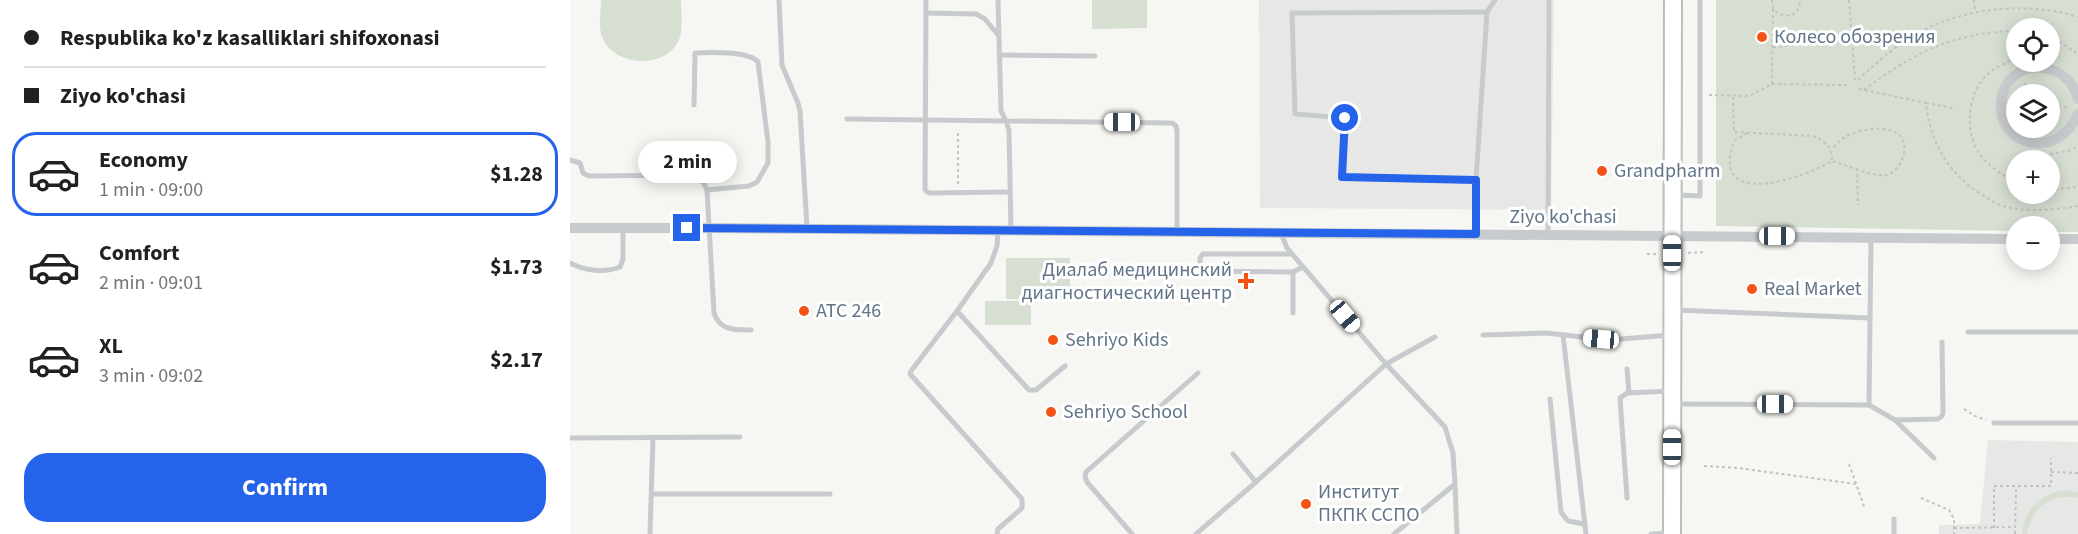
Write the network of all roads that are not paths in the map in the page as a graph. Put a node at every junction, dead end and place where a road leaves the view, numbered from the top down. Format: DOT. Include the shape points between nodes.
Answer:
graph roads {
  1 [pos="779,0"];
  2 [pos="926,0"];
  3 [pos="998,0"];
  4 [pos="1495,0"];
  5 [pos="1549,0"];
  6 [pos="1673,0"];
  7 [pos="1700,0"];
  8 [pos="1487,12"];
  9 [pos="926,13"];
  10 [pos="999,35"];
  11 [pos="999,55"];
  12 [pos="1095,56"];
  13 [pos="2078,99"];
  14 [pos="694,105"];
  15 [pos="2078,114"];
  16 [pos="848,119"];
  17 [pos="925,121"];
  18 [pos="1006,121"];
  19 [pos="570,160"];
  20 [pos="1476,180"];
  21 [pos="707,190"];
  22 [pos="1010,192"];
  23 [pos="1672,195"];
  24 [pos="570,228"];
  25 [pos="623,228"];
  26 [pos="708,228"];
  27 [pos="807,229"];
  28 [pos="998,231"];
  29 [pos="1011,231"];
  30 [pos="1177,232"];
  31 [pos="1281,233"];
  32 [pos="1476,234"];
  33 [pos="1548,235"];
  34 [pos="1672,236"];
  35 [pos="1871,237"];
  36 [pos="2006,237"];
  37 [pos="2060,239"];
  38 [pos="2078,239"];
  39 [pos="1292,254"];
  40 [pos="570,263"];
  41 [pos="1303,267"];
  42 [pos="1293,272"];
  43 [pos="1672,310"];
  44 [pos="957,311"];
  45 [pos="1293,313"];
  46 [pos="1869,318"];
  47 [pos="751,330"];
  48 [pos="1968,332"];
  49 [pos="2078,332"];
  50 [pos="1483,335"];
  51 [pos="1563,335"];
  52 [pos="1672,335"];
  53 [pos="1435,338"];
  54 [pos="1942,342"];
  55 [pos="1386,364"];
  56 [pos="1065,366"];
  57 [pos="1627,369"];
  58 [pos="1198,373"];
  59 [pos="1629,393"];
  60 [pos="1672,397"];
  61 [pos="1550,399"];
  62 [pos="1869,405"];
  63 [pos="1895,420"];
  64 [pos="1994,423"];
  65 [pos="2078,423"];
  66 [pos="653,437"];
  67 [pos="740,437"];
  68 [pos="570,438"];
  69 [pos="1233,454"];
  70 [pos="1935,458"];
  71 [pos="1256,482"];
  72 [pos="1455,484"];
  73 [pos="652,494"];
  74 [pos="830,494"];
  75 [pos="1627,498"];
  76 [pos="1894,519"];
  77 [pos="1584,524"];
  78 [pos="1672,533"];
  79 [pos="650,534"];
  80 [pos="997,534"];
  81 [pos="1132,534"];
  82 [pos="1196,534"];
  83 [pos="1394,534"];
  84 [pos="1457,534"];
  85 [pos="1586,534"];
  86 [pos="1651,534"];
  87 [pos="1894,534"];
  1 -- 27 [label="lane" via="782,65 800,111"];
  2 -- 9 [label="lane"];
  3 -- 10 [label="lane"];
  4 -- 8 [label="lane"];
  5 -- 33 [label="lane"];
  6 -- 23 [label="street"];
  7 -- 23 [label="lane" via="1700,196"];
  8 -- 20 [label="lane"];
  8 -- 20 [label="lane" via="1292,13 1295,114 1345,118 1342,177"];
  9 -- 10 [label="lane" via="976,14"];
  9 -- 17 [label="lane"];
  10 -- 11 [label="lane"];
  11 -- 12 [label="lane"];
  11 -- 18 [label="lane" via="1001,111"];
  13 -- 15 [label="street" via="2069,79 2058,71 2033,67 2011,79 2001,102 2004,120 2026,142 2052,142 2072,127"];
  14 -- 21 [label="lane" via="695,53 746,55 758,62 768,163 749,186"];
  16 -- 17 [label="lane"];
  17 -- 18 [label="lane"];
  17 -- 22 [label="lane" via="925,189 930,193"];
  18 -- 22 [label="lane"];
  18 -- 30 [label="lane" via="1172,123 1177,131"];
  19 -- 21 [label="lane" via="580,163 583,173 589,176 697,176"];
  20 -- 32 [label="lane"];
  21 -- 26 [label="lane"];
  22 -- 29 [label="lane"];
  23 -- 34 [label="street"];
  24 -- 25 [label="street, Ziyo ko'chasi"];
  25 -- 26 [label="street, Ziyo ko'chasi"];
  25 -- 40 [label="lane" via="620,267 607,271"];
  26 -- 27 [label="street, Ziyo ko'chasi"];
  26 -- 47 [label="lane" via="716,320 729,330"];
  27 -- 28 [label="street, Ziyo ko'chasi"];
  28 -- 29 [label="street, Ziyo ko'chasi"];
  28 -- 44 [label="lane" via="991,263"];
  29 -- 30 [label="street, Ziyo ko'chasi"];
  30 -- 31 [label="street, Ziyo ko'chasi"];
  31 -- 32 [label="street, Ziyo ko'chasi"];
  31 -- 39 [label="lane"];
  32 -- 33 [label="street, Ziyo ko'chasi"];
  33 -- 34 [label="street, Ziyo ko'chasi"];
  34 -- 35 [label="street, Ziyo ko'chasi"];
  34 -- 43 [label="street"];
  35 -- 36 [label="street, Ziyo ko'chasi" via="1965,234"];
  35 -- 46 [label="lane"];
  37 -- 38 [label="street"];
  39 -- 41 [label="lane"];
  39 -- 42 [label="lane" via="1203,254 1200,267 1204,271"];
  41 -- 42 [label="lane"];
  41 -- 55 [label="lane"];
  42 -- 45 [label="lane"];
  43 -- 46 [label="lane"];
  43 -- 52 [label="street"];
  44 -- 56 [label="lane" via="1029,390 1036,390"];
  44 -- 80 [label="lane" via="910,374 1022,499 1022,508"];
  46 -- 62 [label="lane"];
  48 -- 49 [label="lane"];
  50 -- 51 [label="lane"];
  51 -- 52 [label="lane" via="1621,339"];
  51 -- 77 [label="lane"];
  52 -- 60 [label="street"];
  53 -- 55 [label="lane"];
  54 -- 63 [label="lane" via="1942,416"];
  55 -- 71 [label="lane"];
  55 -- 72 [label="lane" via="1445,427 1454,453"];
  57 -- 59 [label="lane"];
  58 -- 81 [label="lane" via="1086,472 1088,482"];
  59 -- 60 [label="lane"];
  59 -- 75 [label="lane" via="1619,401"];
  60 -- 62 [label="lane"];
  60 -- 78 [label="street"];
  61 -- 77 [label="lane" via="1561,512 1568,521"];
  62 -- 63 [label="lane"];
  63 -- 70 [label="lane"];
  64 -- 65 [label="lane"];
  66 -- 67 [label="lane"];
  66 -- 68 [label="lane"];
  66 -- 73 [label="lane"];
  69 -- 71 [label="lane"];
  71 -- 82 [label="lane"];
  72 -- 83 [label="lane"];
  72 -- 84 [label="lane"];
  73 -- 74 [label="lane"];
  73 -- 79 [label="lane"];
  76 -- 87 [label="lane"];
  77 -- 85 [label="lane"];
  78 -- 86 [label="lane"];
}
